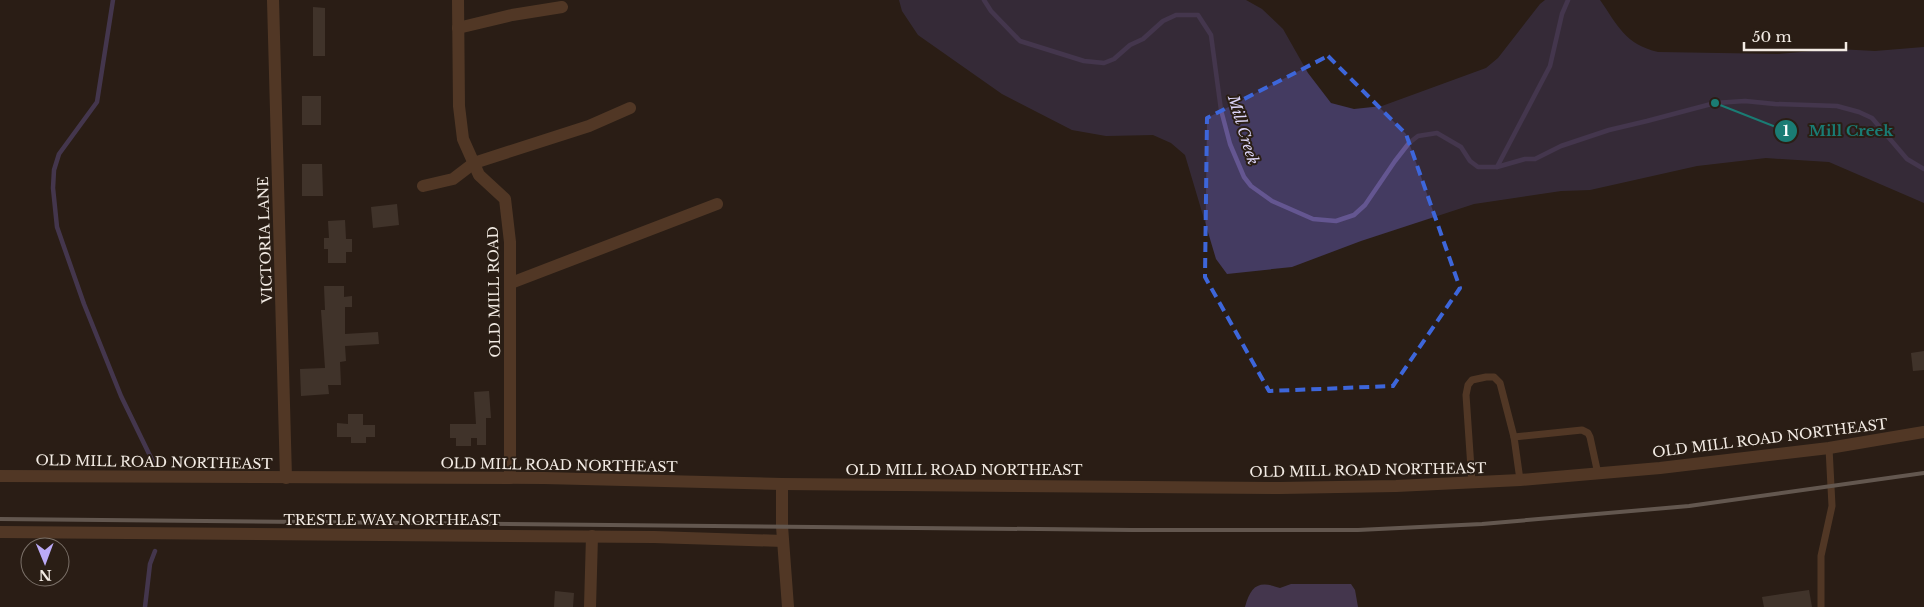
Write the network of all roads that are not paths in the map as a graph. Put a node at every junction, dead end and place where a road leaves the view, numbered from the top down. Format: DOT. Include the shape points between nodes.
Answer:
graph roads {
  1 [pos="274,0"];
  2 [pos="458,0"];
  3 [pos="562,8"];
  4 [pos="458,28"];
  5 [pos="630,108"];
  6 [pos="474,163"];
  7 [pos="422,186"];
  8 [pos="717,204"];
  9 [pos="510,283"];
  10 [pos="1924,432"];
  11 [pos="1514,437"];
  12 [pos="1829,448"];
  13 [pos="1598,474"];
  14 [pos="0,476"];
  15 [pos="286,478"];
  16 [pos="510,478"];
  17 [pos="1520,480"];
  18 [pos="1472,483"];
  19 [pos="782,484"];
  20 [pos="0,532"];
  21 [pos="592,536"];
  22 [pos="783,541"];
  23 [pos="590,607"];
  24 [pos="788,607"];
  25 [pos="1821,607"];
  1 -- 15 [label="street, VICTORIA LANE"];
  2 -- 4 [label="street, OLD MILL ROAD"];
  3 -- 4 [label="street" via="512,15"];
  4 -- 6 [label="street, OLD MILL ROAD" via="463,139"];
  5 -- 6 [label="street" via="589,126"];
  6 -- 7 [label="street" via="453,179"];
  6 -- 9 [label="street, OLD MILL ROAD" via="479,175 504,198 510,242"];
  8 -- 9 [label="street"];
  9 -- 16 [label="street, OLD MILL ROAD"];
  10 -- 12 [label="street, OLD MILL ROAD NORTHEAST"];
  11 -- 13 [label="lane" via="1582,430 1588,433"];
  11 -- 17 [label="lane"];
  11 -- 18 [label="lane" via="1500,383 1494,377 1472,380 1466,395"];
  12 -- 13 [label="street, OLD MILL ROAD NORTHEAST"];
  12 -- 25 [label="lane" via="1832,506 1821,556"];
  13 -- 17 [label="street, OLD MILL ROAD NORTHEAST"];
  14 -- 15 [label="street, OLD MILL ROAD NORTHEAST"];
  15 -- 16 [label="street, OLD MILL ROAD NORTHEAST"];
  16 -- 19 [label="street, OLD MILL ROAD NORTHEAST"];
  17 -- 18 [label="street, OLD MILL ROAD NORTHEAST"];
  18 -- 19 [label="street, OLD MILL ROAD NORTHEAST" via="1280,488"];
  19 -- 22 [label="street"];
  20 -- 21 [label="street, TRESTLE WAY NORTHEAST"];
  21 -- 22 [label="street, TRESTLE WAY NORTHEAST"];
  21 -- 23 [label="street"];
  22 -- 24 [label="street"];
}
